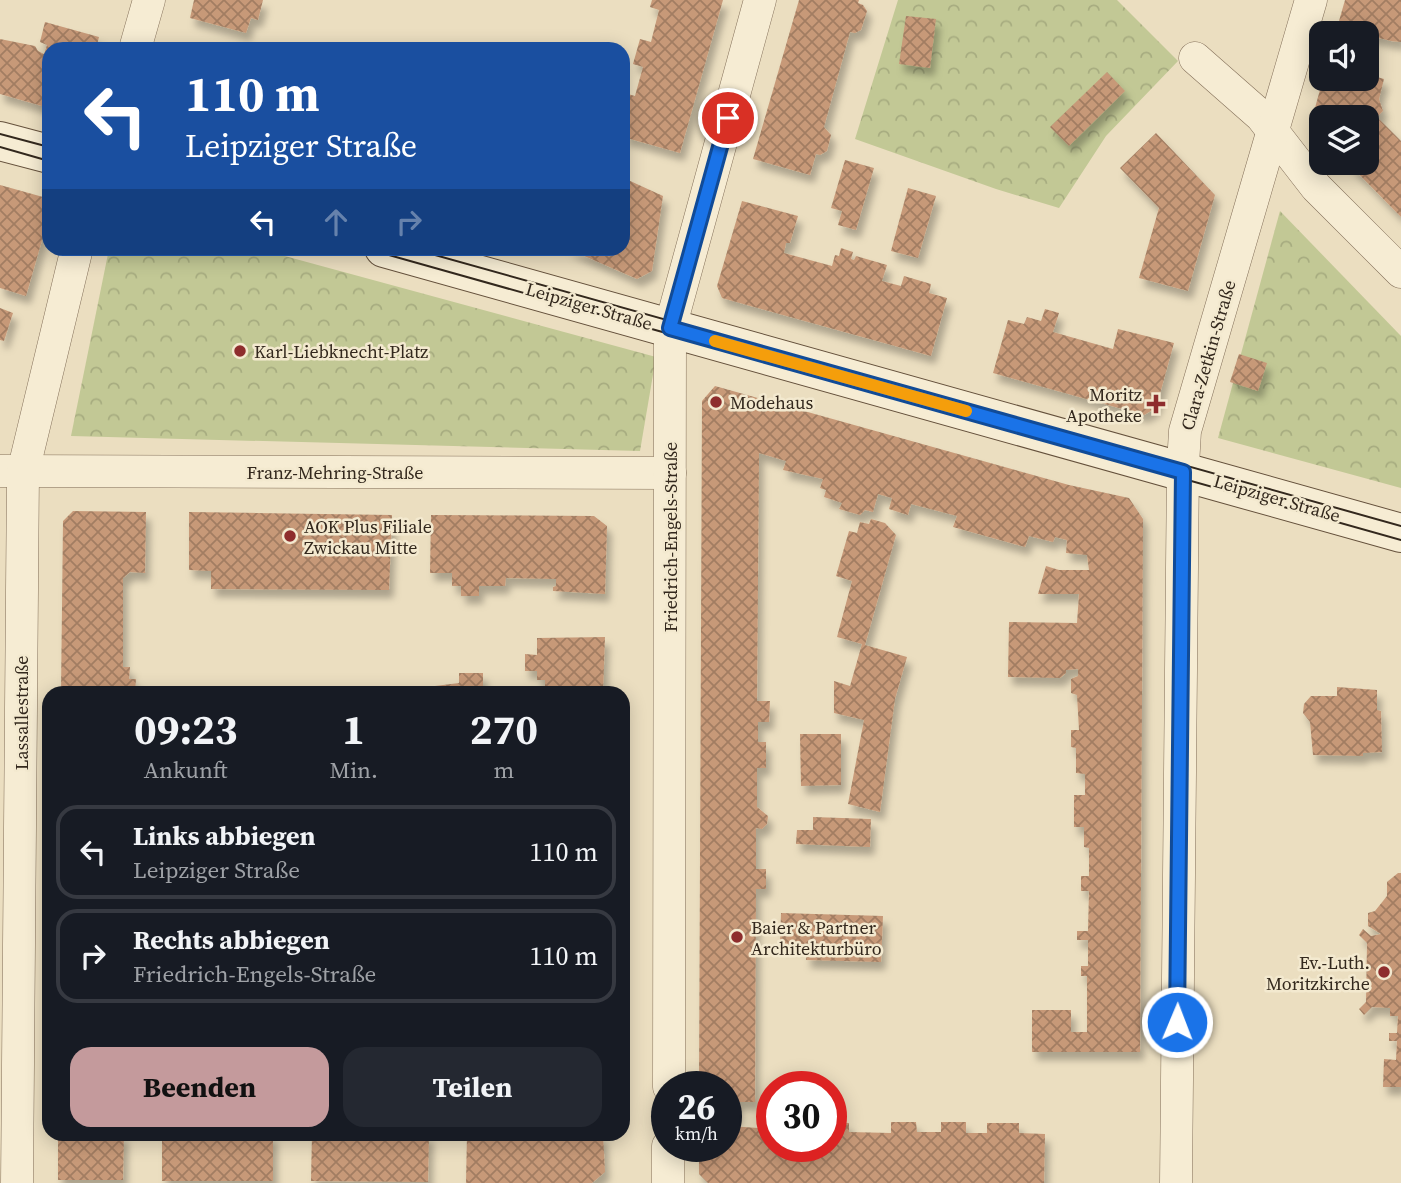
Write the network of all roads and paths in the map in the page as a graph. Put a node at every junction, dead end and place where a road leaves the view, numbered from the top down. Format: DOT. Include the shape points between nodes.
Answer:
graph roads {
  1 [pos="149,0"];
  2 [pos="760,0"];
  3 [pos="1311,0"];
  4 [pos="137,42"];
  5 [pos="1195,58"];
  6 [pos="1272,131"];
  7 [pos="0,141"];
  8 [pos="42,153"];
  9 [pos="74,256"];
  10 [pos="413,256"];
  11 [pos="1401,272"];
  12 [pos="670,328"];
  13 [pos="12,472"];
  14 [pos="1183,472"];
  15 [pos="670,473"];
  16 [pos="1401,533"];
  17 [pos="668,1071"];
  18 [pos="668,1162"];
  19 [pos="17,1183"];
  20 [pos="668,1183"];
  21 [pos="1176,1183"];
  1 -- 4 [label="street"];
  2 -- 12 [label="street, Friedrich-Engels-Straße"];
  3 -- 6 [label="street, Clara-Zetkin-Straße"];
  5 -- 6 [label="street"];
  6 -- 11 [label="street" via="1316,187"];
  6 -- 14 [label="street, Clara-Zetkin-Straße" via="1185,431"];
  7 -- 8 [label="street"];
  9 -- 13 [label="street, Lassallestraße"];
  10 -- 12 [label="street, Leipziger Straße"];
  12 -- 14 [label="street, Leipziger Straße"];
  12 -- 15 [label="street, Friedrich-Engels-Straße"];
  13 -- 15 [label="street, Franz-Mehring-Straße"];
  13 -- 19 [label="street, Lassallestraße"];
  14 -- 16 [label="street, Leipziger Straße"];
  14 -- 21 [label="street, Clara-Zetkin-Straße"];
  15 -- 17 [label="street, Friedrich-Engels-Straße"];
  18 -- 20 [label="street"];
}
